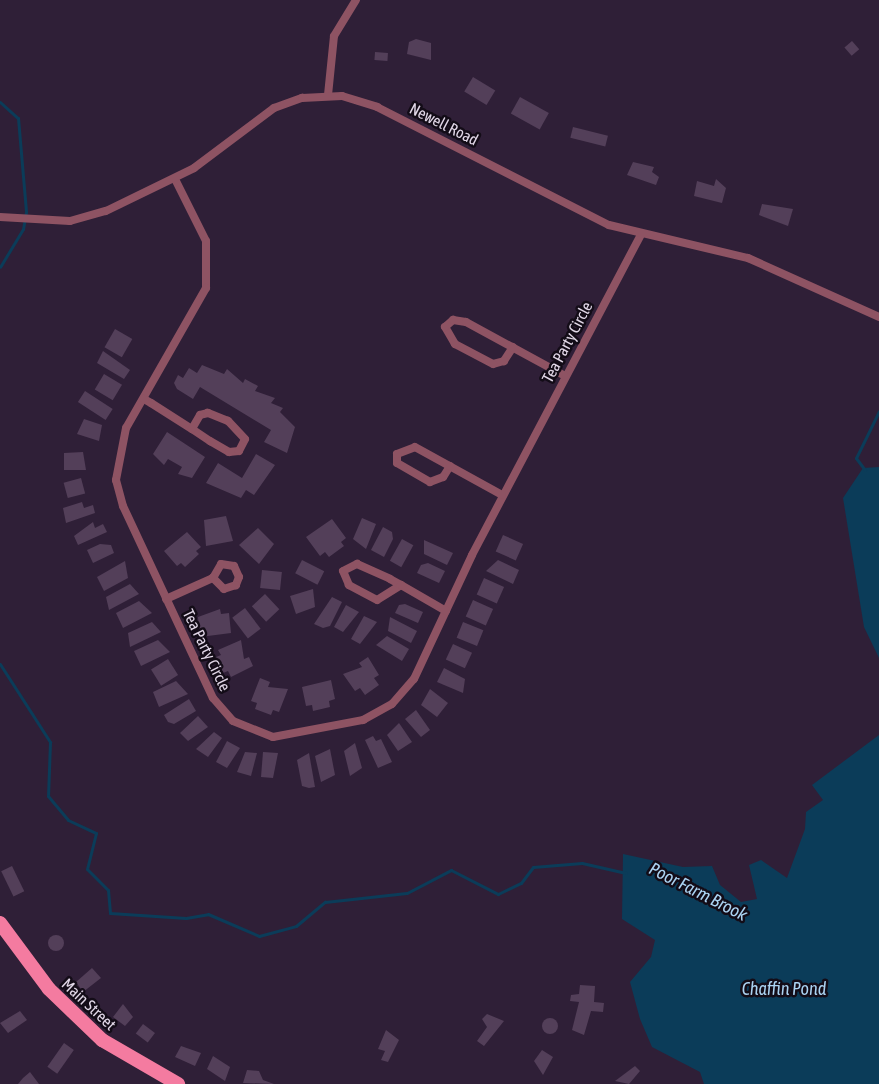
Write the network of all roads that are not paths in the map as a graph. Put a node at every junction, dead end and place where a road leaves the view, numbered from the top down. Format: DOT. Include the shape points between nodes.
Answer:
graph roads {
  1 [pos="356,0"];
  2 [pos="328,95"];
  3 [pos="175,179"];
  4 [pos="0,217"];
  5 [pos="641,235"];
  6 [pos="879,317"];
  7 [pos="513,347"];
  8 [pos="565,376"];
  9 [pos="144,399"];
  10 [pos="192,429"];
  11 [pos="450,466"];
  12 [pos="502,495"];
  13 [pos="213,578"];
  14 [pos="401,585"];
  15 [pos="166,599"];
  16 [pos="446,611"];
  17 [pos="0,923"];
  18 [pos="178,1084"];
  1 -- 2 [label="street" via="334,36"];
  2 -- 3 [label="street, Newell Road" via="288,102 261,115"];
  2 -- 5 [label="street, Newell Road" via="377,107 609,225"];
  3 -- 4 [label="street, Newell Road" via="89,217"];
  3 -- 9 [label="street, Tea Party Circle" via="206,241 208,276 199,307"];
  5 -- 6 [label="street, Newell Road" via="748,258"];
  5 -- 8 [label="street, Tea Party Circle"];
  7 -- 7 [label="street" via="466,322 453,320 445,327 455,344 493,364 504,361"];
  7 -- 8 [label="street"];
  8 -- 12 [label="street, Tea Party Circle"];
  9 -- 10 [label="street"];
  9 -- 15 [label="street, Tea Party Circle" via="122,436 116,480 123,506"];
  10 -- 10 [label="street" via="229,452 239,451 245,439 228,421 208,413 200,415"];
  11 -- 11 [label="street" via="415,447 397,454 398,463 430,482 443,477"];
  11 -- 12 [label="street"];
  12 -- 16 [label="street, Tea Party Circle"];
  13 -- 15 [label="street"];
  14 -- 14 [label="street" via="357,564 343,571 349,585 377,600"];
  14 -- 16 [label="street"];
  15 -- 16 [label="street, Tea Party Circle" via="222,711 248,729 281,737 347,726 392,704 419,672"];
  17 -- 18 [label="main road, Main Street" via="36,973 102,1040"];
}
